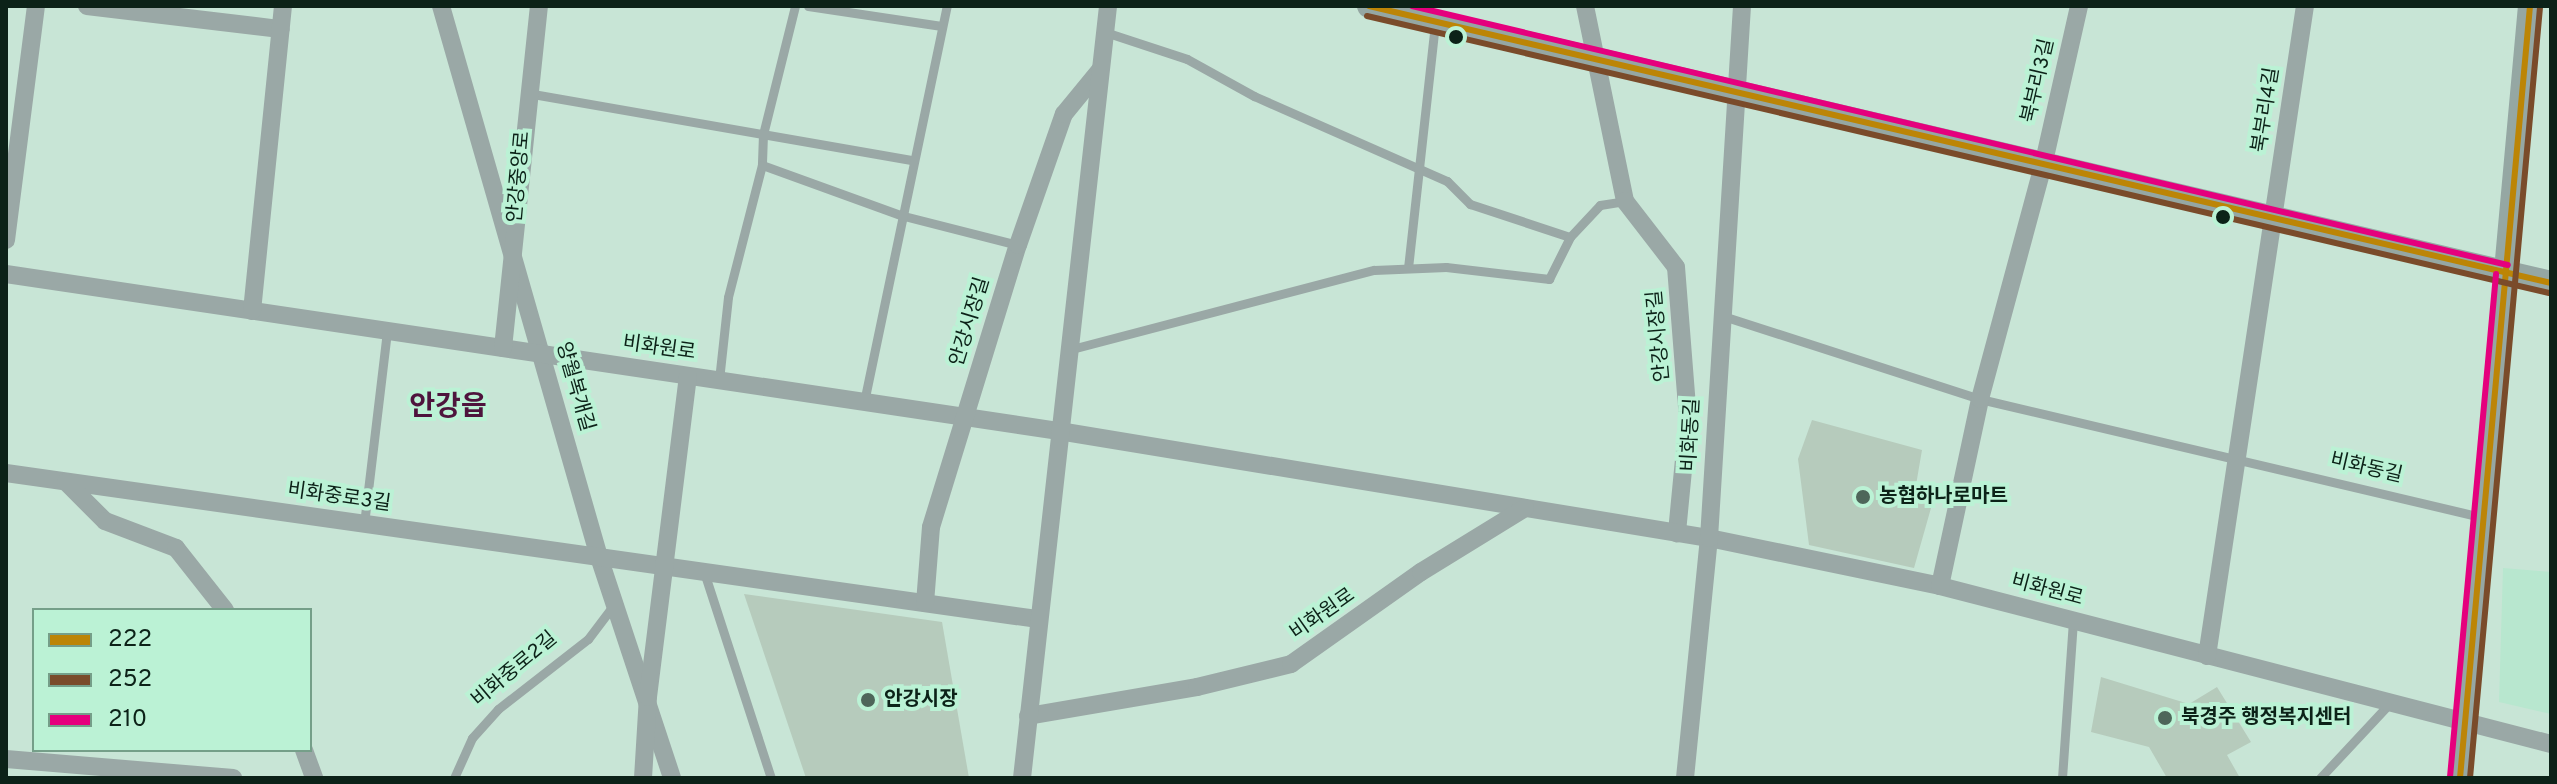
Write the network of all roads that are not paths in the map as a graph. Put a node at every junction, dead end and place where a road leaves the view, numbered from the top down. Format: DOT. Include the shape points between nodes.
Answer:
graph roads {
  1 [pos="36,6"];
  2 [pos="87,6"];
  3 [pos="283,6"];
  4 [pos="441,6"];
  5 [pos="539,6"];
  6 [pos="795,6"];
  7 [pos="808,6"];
  8 [pos="947,6"];
  9 [pos="1108,6"];
  10 [pos="1369,6"];
  11 [pos="1585,6"];
  12 [pos="1742,6"];
  13 [pos="2079,6"];
  14 [pos="2305,6"];
  15 [pos="2530,6"];
  16 [pos="1435,22"];
  17 [pos="942,26"];
  18 [pos="281,29"];
  19 [pos="1105,32"];
  20 [pos="1593,60"];
  21 [pos="1100,70"];
  22 [pos="527,93"];
  23 [pos="1733,93"];
  24 [pos="763,134"];
  25 [pos="911,160"];
  26 [pos="762,165"];
  27 [pos="2043,166"];
  28 [pos="1420,170"];
  29 [pos="1625,201"];
  30 [pos="900,215"];
  31 [pos="2273,220"];
  32 [pos="1570,237"];
  33 [pos="6,240"];
  34 [pos="1018,245"];
  35 [pos="512,262"];
  36 [pos="1408,268"];
  37 [pos="6,274"];
  38 [pos="2506,275"];
  39 [pos="2551,283"];
  40 [pos="252,311"];
  41 [pos="1721,315"];
  42 [pos="387,331"];
  43 [pos="503,348"];
  44 [pos="1068,350"];
  45 [pos="542,354"];
  46 [pos="688,376"];
  47 [pos="719,380"];
  48 [pos="1980,399"];
  49 [pos="864,402"];
  50 [pos="965,417"];
  51 [pos="1059,431"];
  52 [pos="2238,463"];
  53 [pos="6,473"];
  54 [pos="66,482"];
  55 [pos="1525,508"];
  56 [pos="2484,518"];
  57 [pos="364,524"];
  58 [pos="1677,533"];
  59 [pos="1709,538"];
  60 [pos="599,557"];
  61 [pos="665,566"];
  62 [pos="704,572"];
  63 [pos="1940,586"];
  64 [pos="615,603"];
  65 [pos="925,603"];
  66 [pos="223,608"];
  67 [pos="1037,619"];
  68 [pos="2073,621"];
  69 [pos="2207,656"];
  70 [pos="648,697"];
  71 [pos="2389,704"];
  72 [pos="1028,716"];
  73 [pos="2466,724"];
  74 [pos="2551,744"];
  75 [pos="305,752"];
  76 [pos="6,759"];
  77 [pos="233,778"];
  78 [pos="314,778"];
  79 [pos="454,778"];
  80 [pos="643,778"];
  81 [pos="672,778"];
  82 [pos="771,778"];
  83 [pos="1022,778"];
  84 [pos="1685,778"];
  85 [pos="2062,778"];
  86 [pos="2320,778"];
  87 [pos="2460,778"];
  1 -- 33 [label="street"];
  2 -- 18 [label="street"];
  3 -- 18 [label="street"];
  4 -- 35 [label="street, 양월복개길"];
  5 -- 22 [label="street, 안강중앙로"];
  6 -- 24 [label="lane"];
  7 -- 17 [label="lane"];
  8 -- 17 [label="lane"];
  9 -- 19 [label="street"];
  10 -- 16 [label="main road"];
  11 -- 20 [label="street, 안강시장길"];
  12 -- 23 [label="street, 비화동길"];
  13 -- 27 [label="street, 북부리3길"];
  14 -- 31 [label="street, 북부리4길"];
  15 -- 38 [label="main road"];
  16 -- 20 [label="main road"];
  16 -- 28 [label="lane"];
  17 -- 25 [label="lane"];
  18 -- 40 [label="street"];
  19 -- 21 [label="street"];
  19 -- 28 [label="lane" via="1187,59 1254,96"];
  20 -- 23 [label="main road"];
  20 -- 29 [label="street, 안강시장길"];
  21 -- 34 [label="street, 안강시장길" via="1064,114"];
  21 -- 44 [label="street"];
  22 -- 24 [label="lane"];
  22 -- 35 [label="street, 안강중앙로"];
  23 -- 27 [label="main road"];
  23 -- 41 [label="street, 비화동길"];
  24 -- 25 [label="lane"];
  24 -- 26 [label="lane"];
  25 -- 30 [label="lane"];
  26 -- 30 [label="lane"];
  26 -- 47 [label="lane" via="728,297"];
  27 -- 31 [label="main road"];
  27 -- 48 [label="street"];
  28 -- 32 [label="lane" via="1447,181 1470,204"];
  28 -- 36 [label="lane"];
  29 -- 32 [label="lane" via="1600,205"];
  29 -- 58 [label="street, 안강시장길" via="1676,267 1688,418"];
  30 -- 34 [label="lane"];
  30 -- 49 [label="lane"];
  31 -- 38 [label="main road"];
  31 -- 52 [label="street"];
  32 -- 36 [label="lane" via="1549,279"];
  34 -- 50 [label="street, 안강시장길"];
  35 -- 43 [label="street, 안강중앙로"];
  35 -- 45 [label="street, 양월복개길"];
  36 -- 44 [label="lane" via="1330,277"];
  37 -- 40 [label="street, 비화원로"];
  38 -- 39 [label="main road"];
  38 -- 56 [label="main road"];
  40 -- 42 [label="street, 비화원로"];
  41 -- 48 [label="lane, 비화동길"];
  41 -- 59 [label="street, 비화동길"];
  42 -- 43 [label="street, 비화원로"];
  42 -- 57 [label="lane"];
  43 -- 45 [label="street, 비화원로"];
  44 -- 51 [label="street"];
  45 -- 46 [label="street, 비화원로"];
  45 -- 60 [label="street, 양월복개길"];
  46 -- 47 [label="street, 비화원로"];
  46 -- 61 [label="street"];
  47 -- 49 [label="street, 비화원로"];
  48 -- 52 [label="lane, 비화동길"];
  48 -- 63 [label="street"];
  49 -- 50 [label="street, 비화원로"];
  50 -- 51 [label="street, 비화원로"];
  50 -- 65 [label="street, 안강시장길" via="931,527"];
  51 -- 55 [label="street, 비화원로"];
  51 -- 67 [label="street"];
  52 -- 56 [label="lane, 비화동길"];
  52 -- 69 [label="street"];
  53 -- 54 [label="street, 비화중로3길"];
  54 -- 57 [label="street, 비화중로3길"];
  54 -- 66 [label="street" via="105,521 176,548"];
  55 -- 58 [label="street, 비화원로"];
  55 -- 72 [label="street, 비화원로" via="1421,572 1291,664 1197,687"];
  56 -- 73 [label="main road"];
  57 -- 60 [label="street, 비화중로3길"];
  58 -- 59 [label="street, 비화원로"];
  59 -- 63 [label="street, 비화원로"];
  59 -- 84 [label="street, 비화동길"];
  60 -- 61 [label="street, 비화중로3길"];
  60 -- 64 [label="street, 양월복개길"];
  61 -- 62 [label="street, 비화중로3길"];
  61 -- 70 [label="street"];
  62 -- 65 [label="street, 비화중로3길"];
  62 -- 82 [label="lane"];
  63 -- 68 [label="street, 비화원로"];
  64 -- 70 [label="street, 양월복개길"];
  64 -- 79 [label="lane, 비화중로2길" via="588,639 498,709 472,738"];
  65 -- 67 [label="street, 비화중로3길"];
  67 -- 72 [label="street"];
  68 -- 69 [label="street, 비화원로"];
  68 -- 85 [label="lane"];
  69 -- 71 [label="street, 비화원로"];
  70 -- 80 [label="street"];
  70 -- 81 [label="street, 양월복개길"];
  71 -- 73 [label="street, 비화원로"];
  71 -- 86 [label="lane"];
  72 -- 83 [label="street"];
  73 -- 74 [label="street, 비화원로"];
  73 -- 87 [label="main road"];
  75 -- 78 [label="street"];
  76 -- 77 [label="street"];
}
